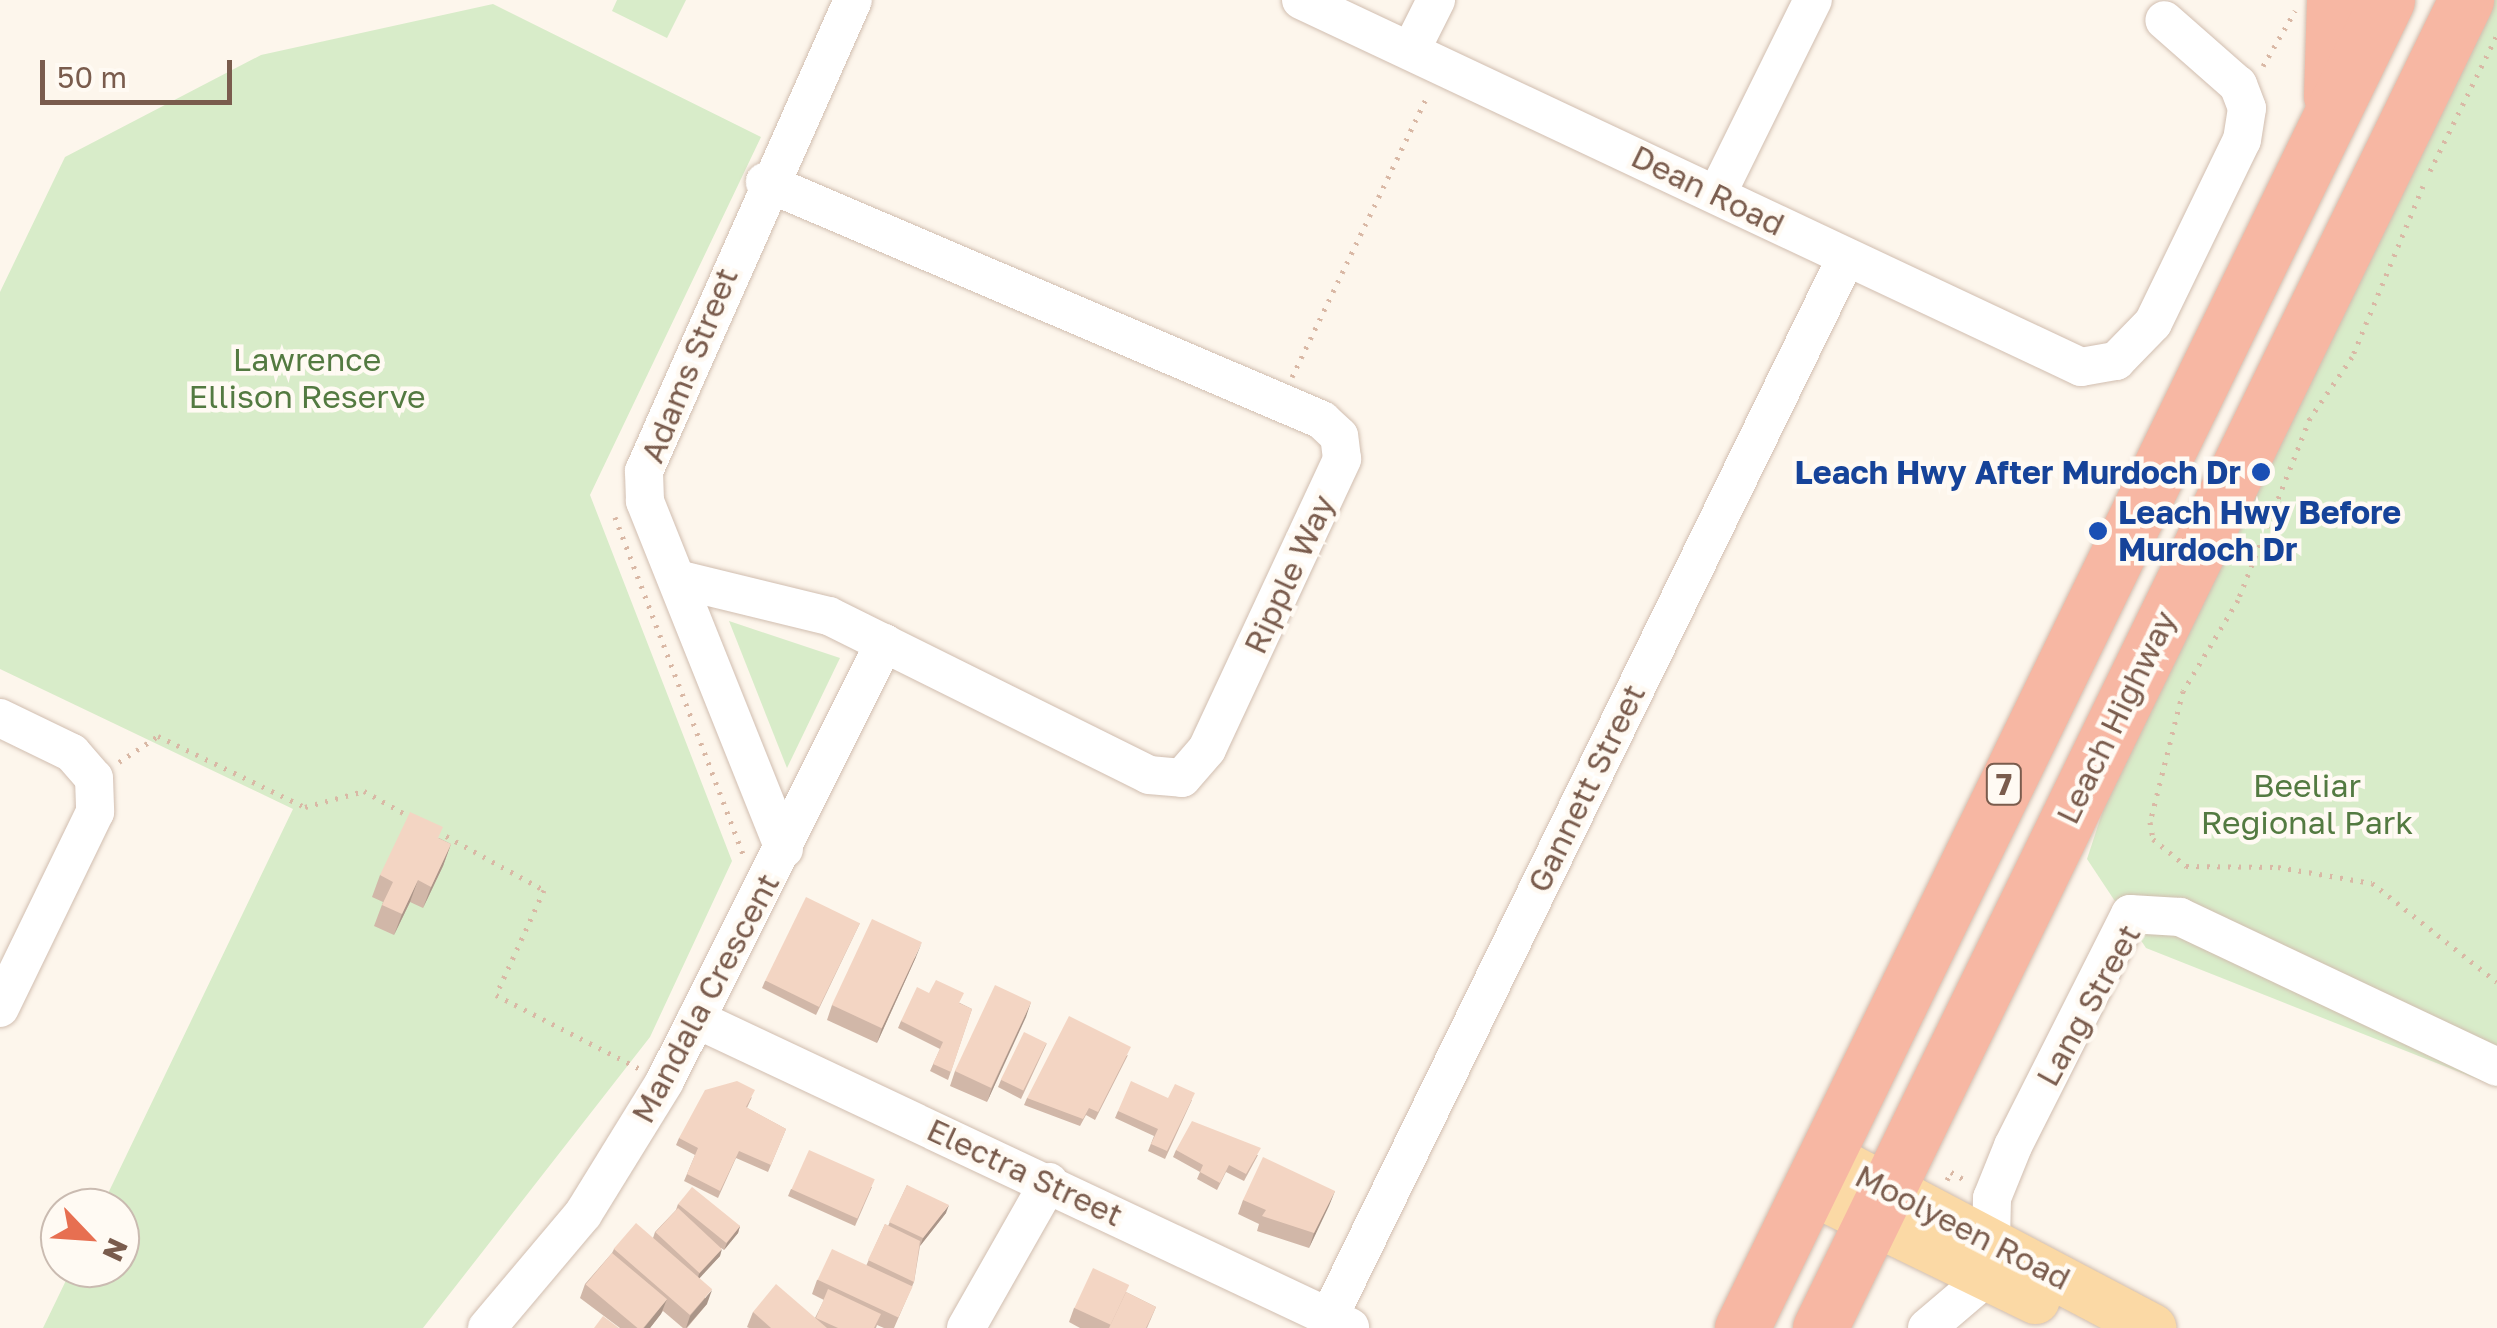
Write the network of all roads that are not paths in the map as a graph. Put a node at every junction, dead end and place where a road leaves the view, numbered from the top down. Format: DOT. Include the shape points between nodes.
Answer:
graph roads {
  1 [pos="853,0"];
  2 [pos="1302,0"];
  3 [pos="1436,0"];
  4 [pos="1814,0"];
  5 [pos="2387,0"];
  6 [pos="2319,2"];
  7 [pos="2469,10"];
  8 [pos="2164,20"];
  9 [pos="1427,58"];
  10 [pos="2331,114"];
  11 [pos="766,182"];
  12 [pos="1718,192"];
  13 [pos="1845,260"];
  14 [pos="2184,412"];
  15 [pos="2249,441"];
  16 [pos="677,578"];
  17 [pos="884,643"];
  18 [pos="0,718"];
  19 [pos="784,849"];
  20 [pos="0,1008"];
  21 [pos="696,1019"];
  22 [pos="2497,1067"];
  23 [pos="1818,1173"];
  24 [pos="1049,1182"];
  25 [pos="1880,1204"];
  26 [pos="1989,1258"];
  27 [pos="1340,1323"];
  28 [pos="488,1328"];
  29 [pos="966,1328"];
  30 [pos="1742,1328"];
  31 [pos="1820,1328"];
  32 [pos="1927,1328"];
  33 [pos="2092,1328"];
  34 [pos="2152,1328"];
  1 -- 11 [label="street, Adams Street"];
  2 -- 9 [label="street, Dean Road"];
  3 -- 9 [label="street"];
  4 -- 12 [label="street"];
  5 -- 10 [label="highway, 7"];
  6 -- 10 [label="highway"];
  7 -- 15 [label="highway, Leach Highway / 7"];
  8 -- 13 [label="street, Dean Road" via="2238,85 2247,108 2242,140 2153,323 2116,362 2081,367 2046,358"];
  9 -- 12 [label="street, Dean Road"];
  10 -- 14 [label="highway, 7"];
  11 -- 16 [label="street, Adams Street" via="644,471 644,501"];
  11 -- 17 [label="street, Ripple Way" via="1281,401 1339,436 1342,459 1207,749 1182,778 1150,775"];
  12 -- 13 [label="street, Dean Road"];
  13 -- 27 [label="street, Gannett Street"];
  14 -- 15 [label="highway"];
  14 -- 23 [label="highway, 7"];
  15 -- 25 [label="highway, Leach Highway / 7"];
  16 -- 17 [label="street, Ripple Way" via="776,596"];
  16 -- 19 [label="street, Adams Street"];
  17 -- 19 [label="street, Mandala Crescent"];
  18 -- 20 [label="street" via="72,753 94,778 95,812"];
  19 -- 21 [label="street, Mandala Crescent"];
  21 -- 24 [label="street, Electra Street"];
  21 -- 28 [label="street, Mandala Crescent" via="651,1071 582,1214"];
  22 -- 26 [label="street, Lang Street" via="2180,917 2130,914 2012,1146 1992,1198"];
  23 -- 25 [label="main road, Moolyeen Road"];
  23 -- 30 [label="highway, 7"];
  24 -- 27 [label="street, Electra Street"];
  24 -- 29 [label="street"];
  25 -- 26 [label="main road, Moolyeen Road"];
  25 -- 31 [label="highway, Leach Highway / 7"];
  26 -- 32 [label="street"];
  26 -- 33 [label="main road, Moolyeen Road"];
  26 -- 34 [label="main road, Moolyeen Road"];
}
